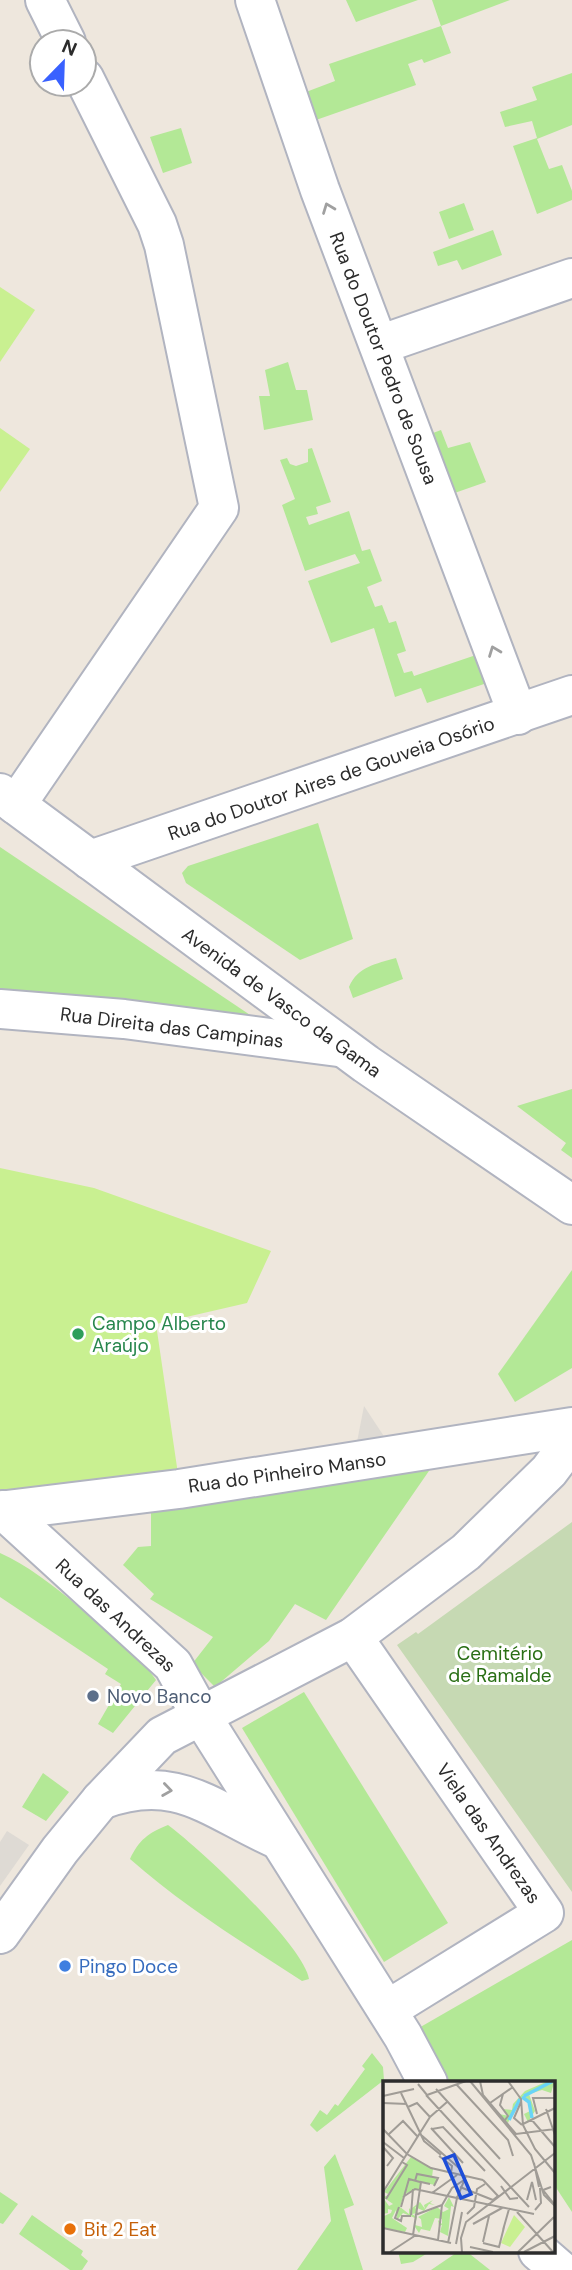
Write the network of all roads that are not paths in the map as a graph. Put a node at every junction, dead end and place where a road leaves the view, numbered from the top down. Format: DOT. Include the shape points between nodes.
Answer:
graph roads {
  1 [pos="45,0"];
  2 [pos="255,0"];
  3 [pos="59,28"];
  4 [pos="94,98"];
  5 [pos="572,278"];
  6 [pos="379,345"];
  7 [pos="572,695"];
  8 [pos="518,715"];
  9 [pos="8,799"];
  10 [pos="90,860"];
  11 [pos="0,1009"];
  12 [pos="344,1048"];
  13 [pos="571,1207"];
  14 [pos="572,1427"];
  15 [pos="572,1440"];
  16 [pos="1,1510"];
  17 [pos="353,1637"];
  18 [pos="200,1714"];
  19 [pos="101,1800"];
  20 [pos="279,1840"];
  21 [pos="0,1934"];
  22 [pos="387,2010"];
  23 [pos="427,2081"];
  24 [pos="539,2252"];
  25 [pos="560,2270"];
  1 -- 3 [label="street"];
  6 -- 2 [label="street, Rua do Doutor Pedro de Sousa, one-way"];
  4 -- 9 [label="street" via="164,245 219,508"];
  5 -- 6 [label="street"];
  8 -- 6 [label="street, Rua do Doutor Pedro de Sousa, one-way"];
  7 -- 8 [label="street, Rua do Doutor Aires de Gouveia Osório"];
  8 -- 10 [label="street, Rua do Doutor Aires de Gouveia Osório"];
  9 -- 10 [label="street, Avenida de Vasco da Gama"];
  10 -- 12 [label="street, Avenida de Vasco da Gama"];
  11 -- 12 [label="street, Rua Direita das Campinas" via="124,1018"];
  12 -- 13 [label="street, Avenida de Vasco da Gama"];
  14 -- 16 [label="street, Rua do Pinheiro Manso" via="217,1483"];
  15 -- 17 [label="street" via="549,1471 466,1552"];
  16 -- 18 [label="street, Rua das Andrezas" via="173,1665"];
  17 -- 18 [label="street"];
  17 -- 22 [label="street, Viela das Andrezas" via="544,1913"];
  18 -- 19 [label="street" via="162,1736"];
  18 -- 20 [label="street, Rua das Andrezas"];
  19 -- 20 [label="street, one-way" via="128,1790 166,1789 197,1799"];
  19 -- 21 [label="street"];
  20 -- 22 [label="street, Rua das Andrezas"];
  22 -- 23 [label="street, Rua das Andrezas"];
  24 -- 25 [label="street"];
}
